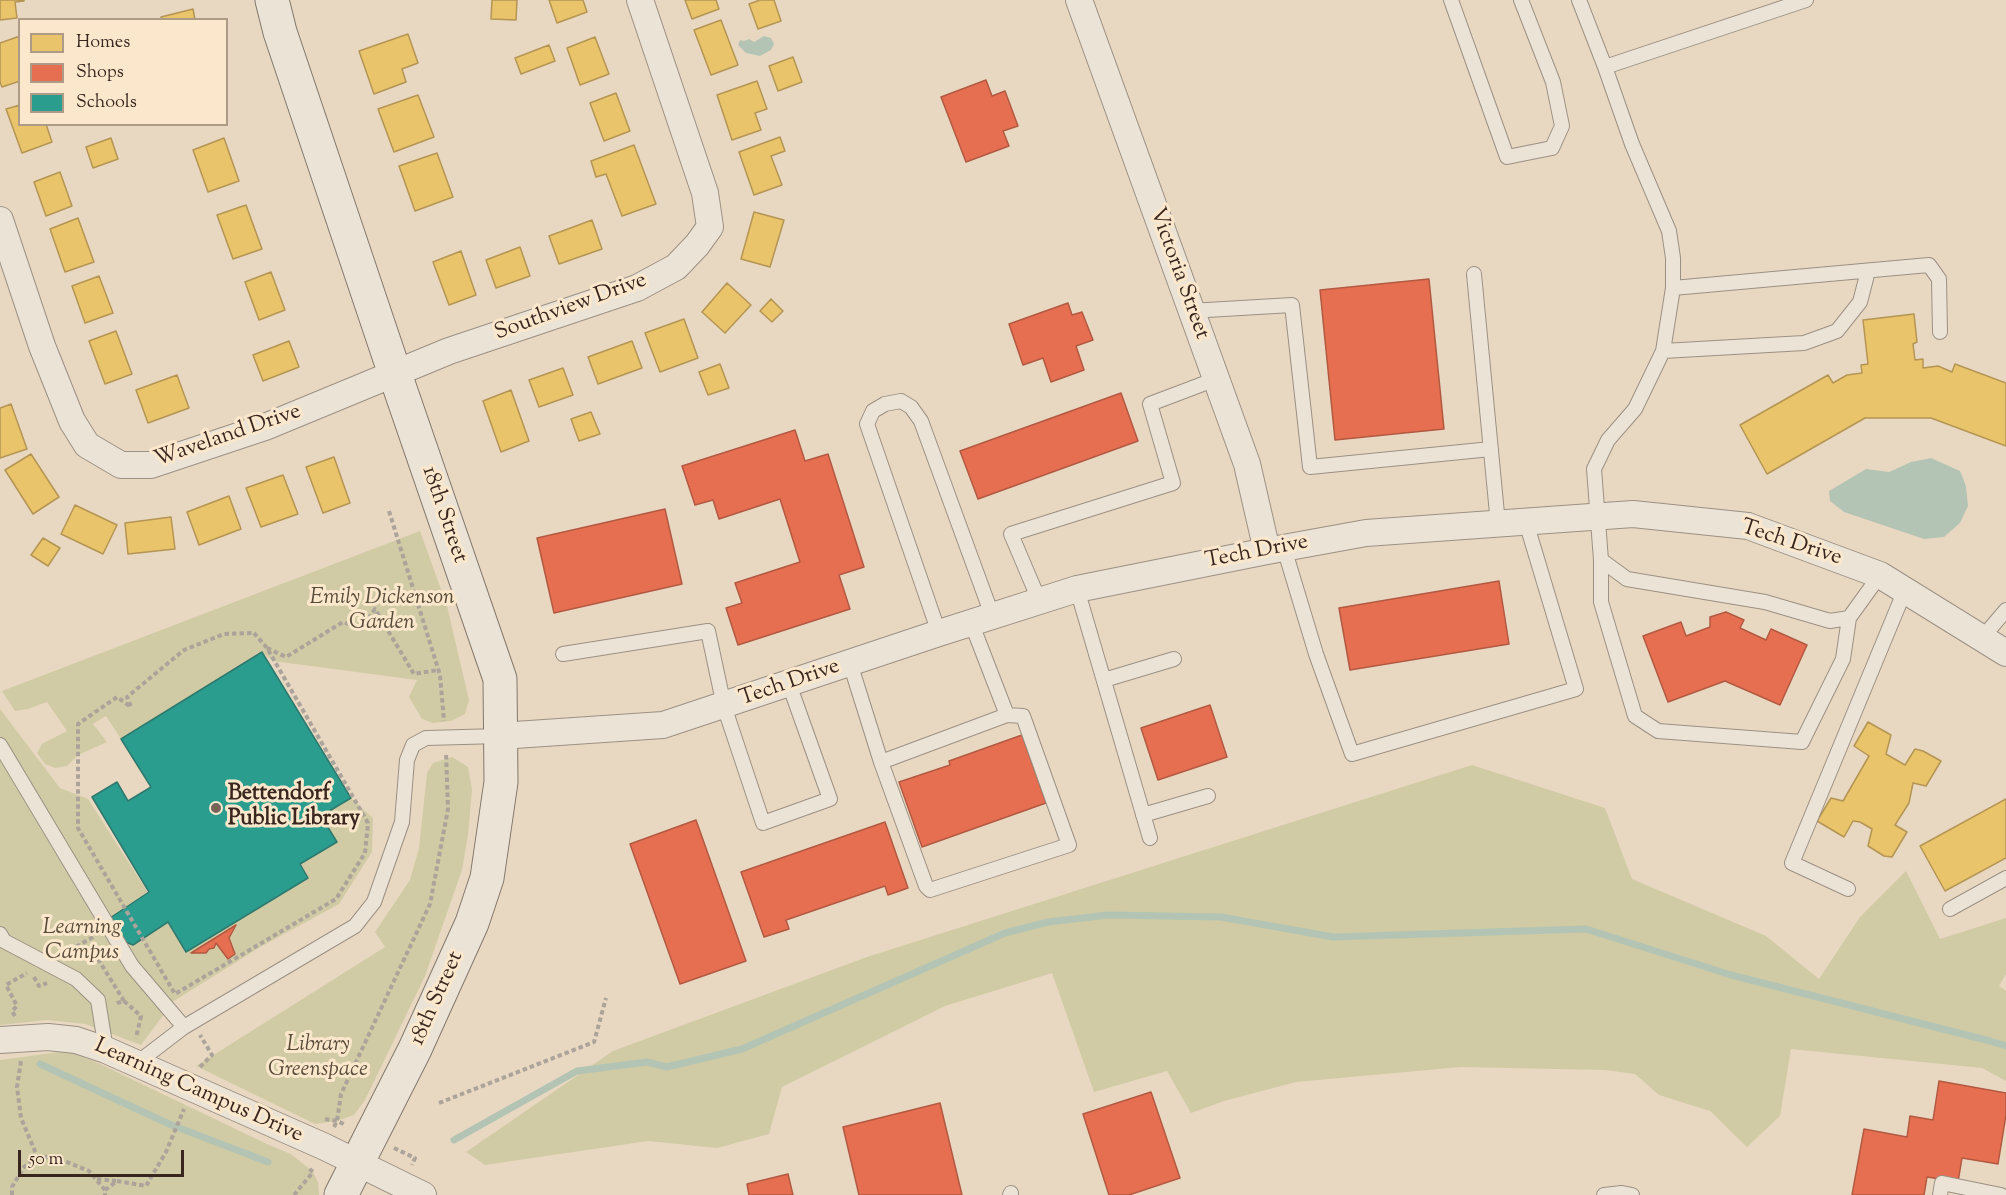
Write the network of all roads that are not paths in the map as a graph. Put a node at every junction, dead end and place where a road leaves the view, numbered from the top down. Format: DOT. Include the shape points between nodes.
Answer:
graph roads {
  1 [pos="272,0"];
  2 [pos="640,0"];
  3 [pos="1079,0"];
  4 [pos="1451,0"];
  5 [pos="1521,0"];
  6 [pos="1579,0"];
  7 [pos="1797,1"];
  8 [pos="1605,67"];
  9 [pos="0,220"];
  10 [pos="1868,271"];
  11 [pos="1474,274"];
  12 [pos="1673,288"];
  13 [pos="1190,311"];
  14 [pos="1940,332"];
  15 [pos="1663,351"];
  16 [pos="394,374"];
  17 [pos="1216,378"];
  18 [pos="1491,448"];
  19 [pos="1596,517"];
  20 [pos="1526,522"];
  21 [pos="1498,524"];
  22 [pos="1276,549"];
  23 [pos="1601,560"];
  24 [pos="1880,575"];
  25 [pos="1077,589"];
  26 [pos="1905,590"];
  27 [pos="1039,600"];
  28 [pos="2006,610"];
  29 [pos="1849,618"];
  30 [pos="982,619"];
  31 [pos="939,633"];
  32 [pos="1982,638"];
  33 [pos="2006,653"];
  34 [pos="563,654"];
  35 [pos="1174,659"];
  36 [pos="850,663"];
  37 [pos="1104,680"];
  38 [pos="789,684"];
  39 [pos="724,706"];
  40 [pos="1007,714"];
  41 [pos="500,735"];
  42 [pos="0,745"];
  43 [pos="881,762"];
  44 [pos="1208,796"];
  45 [pos="1143,815"];
  46 [pos="1150,838"];
  47 [pos="2006,878"];
  48 [pos="1848,890"];
  49 [pos="1950,909"];
  50 [pos="0,934"];
  51 [pos="188,1025"];
  52 [pos="0,1040"];
  53 [pos="106,1050"];
  54 [pos="137,1063"];
  55 [pos="363,1149"];
  56 [pos="412,1190"];
  57 [pos="341,1195"];
  58 [pos="1604,1195"];
  59 [pos="1632,1195"];
  60 [pos="1940,1195"];
  61 [pos="2001,1195"];
  1 -- 16 [label="street, 18th Street"];
  2 -- 16 [label="street, Southview Drive" via="705,193 710,226 676,267 637,288 449,351"];
  3 -- 13 [label="street, Victoria Street"];
  4 -- 5 [label="lane" via="1507,157 1552,148 1562,126 1553,82"];
  6 -- 8 [label="lane"];
  7 -- 8 [label="lane"];
  8 -- 12 [label="lane" via="1669,231"];
  9 -- 16 [label="street, Waveland Drive" via="72,421 87,445 121,465 151,465 265,427"];
  10 -- 12 [label="lane"];
  10 -- 14 [label="lane" via="1929,265 1939,279"];
  10 -- 15 [label="lane" via="1860,302 1838,331 1804,343"];
  11 -- 18 [label="lane"];
  12 -- 15 [label="lane"];
  13 -- 17 [label="street, Victoria Street"];
  13 -- 18 [label="lane" via="1292,305 1310,467"];
  15 -- 19 [label="lane" via="1635,409 1608,440 1594,469"];
  16 -- 41 [label="street, 18th Street" via="500,680"];
  17 -- 22 [label="street, Victoria Street"];
  17 -- 27 [label="lane" via="1150,404 1173,483 1011,534"];
  18 -- 21 [label="lane"];
  19 -- 20 [label="street, Tech Drive"];
  19 -- 23 [label="lane"];
  19 -- 24 [label="street, Tech Drive" via="1633,514 1748,526"];
  20 -- 21 [label="street, Tech Drive"];
  20 -- 22 [label="lane" via="1576,689 1352,754"];
  21 -- 22 [label="street, Tech Drive" via="1366,533"];
  22 -- 25 [label="street, Tech Drive"];
  23 -- 29 [label="lane" via="1627,579 1765,602 1830,621"];
  23 -- 29 [label="lane" via="1600,602 1635,716 1658,731 1802,742 1843,658"];
  24 -- 26 [label="street, Tech Drive"];
  24 -- 29 [label="lane"];
  25 -- 27 [label="street, Tech Drive"];
  25 -- 37 [label="lane"];
  26 -- 32 [label="street, Tech Drive"];
  26 -- 48 [label="lane" via="1792,863"];
  27 -- 30 [label="street, Tech Drive"];
  28 -- 32 [label="lane"];
  30 -- 31 [label="street, Tech Drive"];
  30 -- 31 [label="lane" via="921,421 901,401 885,404 873,411 867,424"];
  30 -- 40 [label="lane"];
  31 -- 36 [label="street, Tech Drive"];
  32 -- 33 [label="street, Tech Drive"];
  34 -- 39 [label="lane" via="708,631"];
  35 -- 37 [label="lane"];
  36 -- 38 [label="street, Tech Drive"];
  36 -- 43 [label="lane"];
  37 -- 45 [label="lane"];
  38 -- 39 [label="street, Tech Drive"];
  38 -- 39 [label="lane" via="830,799 763,823"];
  39 -- 41 [label="street, Tech Drive" via="663,725"];
  40 -- 43 [label="lane"];
  40 -- 43 [label="lane" via="1023,716 1069,845 930,890"];
  41 -- 51 [label="lane" via="426,738 413,745 407,760 402,822 374,902 355,926"];
  41 -- 55 [label="street, 18th Street" via="501,782 487,878 472,923 415,1049"];
  42 -- 51 [label="lane" via="132,966"];
  44 -- 45 [label="lane"];
  45 -- 46 [label="lane"];
  47 -- 49 [label="lane"];
  50 -- 53 [label="lane" via="4,941 76,979 98,1000"];
  51 -- 54 [label="lane"];
  52 -- 53 [label="street, Learning Campus Drive" via="48,1037 76,1040"];
  53 -- 54 [label="street, Learning Campus Drive"];
  54 -- 55 [label="street, Learning Campus Drive" via="325,1148"];
  55 -- 56 [label="street, Learning Campus Drive"];
  55 -- 57 [label="street, 18th Street"];
  58 -- 59 [label="lane"];
  60 -- 61 [label="lane" via="1942,1183"];
}
